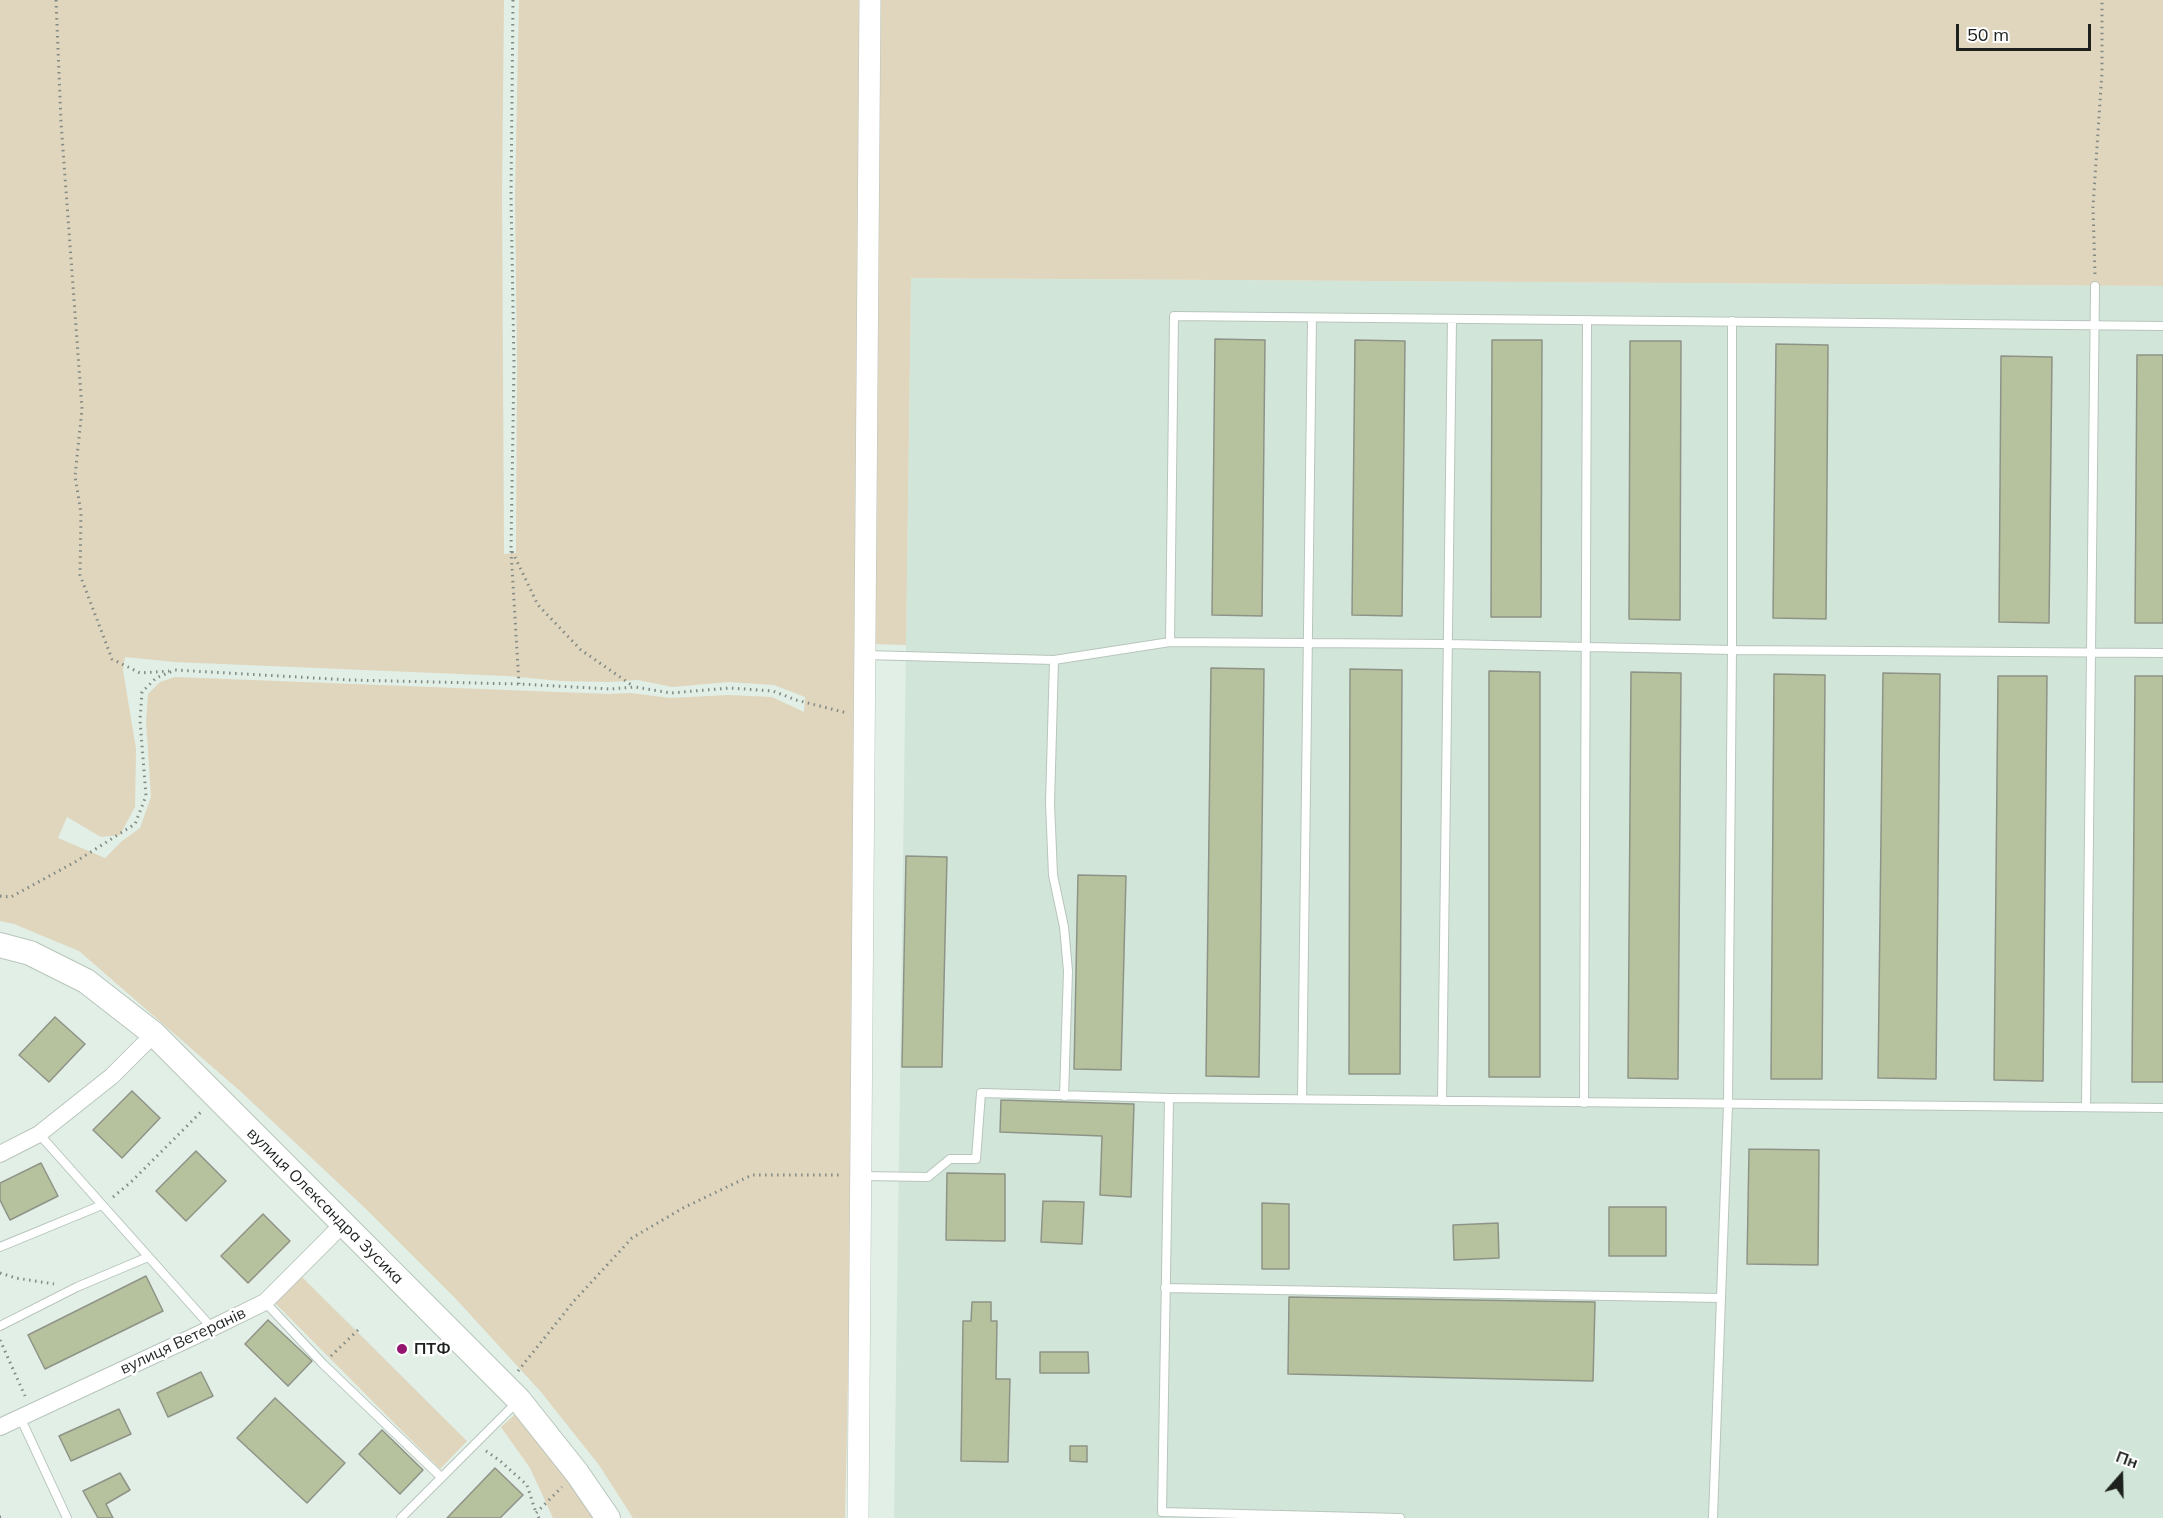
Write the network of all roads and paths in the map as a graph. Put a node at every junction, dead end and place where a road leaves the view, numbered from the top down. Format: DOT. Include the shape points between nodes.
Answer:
graph roads {
  1 [pos="56,0"];
  2 [pos="513,0"];
  3 [pos="870,0"];
  4 [pos="2102,0"];
  5 [pos="2095,286"];
  6 [pos="1312,318"];
  7 [pos="1452,319"];
  8 [pos="1587,320"];
  9 [pos="1732,321"];
  10 [pos="2095,325"];
  11 [pos="2163,326"];
  12 [pos="511,549"];
  13 [pos="1170,642"];
  14 [pos="1308,643"];
  15 [pos="1447,644"];
  16 [pos="1585,648"];
  17 [pos="1732,650"];
  18 [pos="2092,653"];
  19 [pos="2163,653"];
  20 [pos="866,655"];
  21 [pos="1054,660"];
  22 [pos="175,670"];
  23 [pos="519,684"];
  24 [pos="635,687"];
  25 [pos="865,717"];
  26 [pos="0,896"];
  27 [pos="0,945"];
  28 [pos="154,1034"];
  29 [pos="1064,1096"];
  30 [pos="216,1097"];
  31 [pos="1169,1098"];
  32 [pos="1302,1100"];
  33 [pos="1442,1101"];
  34 [pos="1584,1103"];
  35 [pos="1728,1105"];
  36 [pos="2086,1107"];
  37 [pos="2163,1108"];
  38 [pos="39,1134"];
  39 [pos="0,1154"];
  40 [pos="862,1176"];
  41 [pos="102,1205"];
  42 [pos="343,1224"];
  43 [pos="0,1247"];
  44 [pos="148,1257"];
  45 [pos="0,1273"];
  46 [pos="77,1287"];
  47 [pos="1165,1288"];
  48 [pos="1721,1298"];
  49 [pos="265,1302"];
  50 [pos="0,1326"];
  51 [pos="212,1329"];
  52 [pos="359,1329"];
  53 [pos="0,1340"];
  54 [pos="323,1364"];
  55 [pos="513,1393"];
  56 [pos="26,1414"];
  57 [pos="0,1427"];
  58 [pos="475,1444"];
  59 [pos="577,1473"];
  60 [pos="441,1477"];
  61 [pos="536,1512"];
  62 [pos="67,1518"];
  63 [pos="401,1518"];
  64 [pos="539,1518"];
  65 [pos="608,1518"];
  66 [pos="858,1518"];
  67 [pos="1400,1518"];
  68 [pos="1713,1518"];
  1 -- 22 [label="path" via="82,409 75,476 81,513 80,575 112,659 140,673"];
  2 -- 12 [label="path"];
  3 -- 20 [label="street"];
  4 -- 5 [label="path" via="2102,72 2093,207"];
  5 -- 10 [label="lane"];
  6 -- 7 [label="lane"];
  6 -- 13 [label="lane" via="1174,316"];
  6 -- 14 [label="lane"];
  7 -- 8 [label="lane"];
  7 -- 15 [label="lane"];
  8 -- 9 [label="lane"];
  8 -- 16 [label="lane"];
  9 -- 10 [label="lane"];
  9 -- 17 [label="lane"];
  10 -- 11 [label="lane"];
  10 -- 18 [label="lane"];
  12 -- 23 [label="path"];
  12 -- 24 [label="path" via="538,605 581,650"];
  13 -- 14 [label="lane"];
  13 -- 21 [label="lane"];
  14 -- 15 [label="lane"];
  14 -- 32 [label="lane"];
  15 -- 16 [label="lane"];
  15 -- 33 [label="lane"];
  16 -- 17 [label="lane"];
  16 -- 34 [label="lane"];
  17 -- 18 [label="lane"];
  17 -- 35 [label="lane"];
  18 -- 19 [label="lane"];
  18 -- 36 [label="lane"];
  20 -- 21 [label="lane"];
  20 -- 25 [label="street"];
  21 -- 29 [label="lane" via="1050,802 1053,875 1068,971"];
  22 -- 23 [label="path"];
  22 -- 26 [label="path" via="156,678 142,692 140,720 146,796 135,824 11,897"];
  23 -- 24 [label="path"];
  24 -- 25 [label="path" via="671,693 729,688 773,691"];
  25 -- 40 [label="street"];
  27 -- 28 [label="main road, вулиця Олександра Зусика" via="30,953 86,981"];
  28 -- 30 [label="main road, вулиця Олександра Зусика"];
  28 -- 38 [label="street" via="112,1076"];
  29 -- 31 [label="lane"];
  29 -- 40 [label="lane" via="981,1093 976,1159 950,1159 928,1177"];
  30 -- 41 [label="path" via="131,1182"];
  30 -- 42 [label="main road, вулиця Олександра Зусика"];
  31 -- 32 [label="lane"];
  31 -- 47 [label="lane"];
  32 -- 33 [label="lane"];
  33 -- 34 [label="lane"];
  34 -- 35 [label="lane"];
  35 -- 36 [label="lane"];
  35 -- 48 [label="lane"];
  36 -- 37 [label="lane"];
  38 -- 39 [label="street"];
  38 -- 41 [label="lane"];
  40 -- 55 [label="path" via="752,1175 632,1238 574,1301"];
  40 -- 66 [label="street"];
  41 -- 43 [label="lane"];
  41 -- 44 [label="lane"];
  42 -- 49 [label="street, вулиця Ветеранів"];
  42 -- 55 [label="main road, вулиця Олександра Зусика"];
  44 -- 46 [label="lane"];
  44 -- 51 [label="lane"];
  45 -- 46 [label="path"];
  46 -- 50 [label="lane"];
  47 -- 48 [label="lane"];
  47 -- 67 [label="lane" via="1161,1512"];
  48 -- 68 [label="lane"];
  49 -- 51 [label="street, вулиця Ветеранів"];
  49 -- 54 [label="lane"];
  51 -- 56 [label="street, вулиця Ветеранів"];
  52 -- 54 [label="path"];
  53 -- 56 [label="path"];
  54 -- 60 [label="lane"];
  55 -- 58 [label="lane"];
  55 -- 59 [label="main road, вулиця Олександра Зусика"];
  56 -- 57 [label="street, вулиця Ветеранів"];
  56 -- 62 [label="lane"];
  58 -- 60 [label="lane"];
  58 -- 61 [label="path" via="527,1485"];
  59 -- 61 [label="path"];
  59 -- 65 [label="main road, вулиця Олександра Зусика"];
  60 -- 63 [label="lane"];
  61 -- 64 [label="path"];
}
